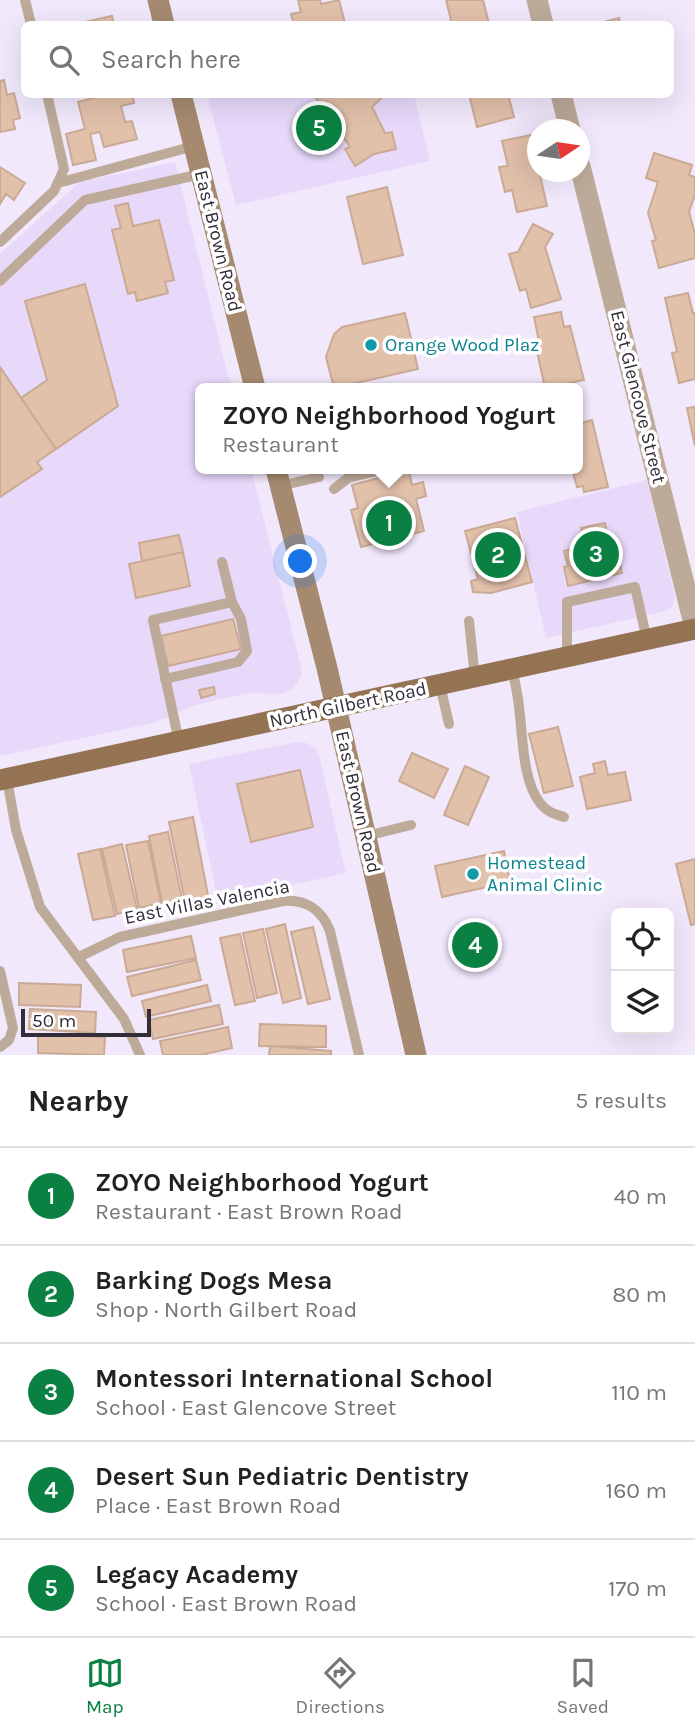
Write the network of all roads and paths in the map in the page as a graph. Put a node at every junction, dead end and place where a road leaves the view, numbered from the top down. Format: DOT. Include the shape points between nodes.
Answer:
graph roads {
  1 [pos="25,0"];
  2 [pos="158,0"];
  3 [pos="537,0"];
  4 [pos="30,21"];
  5 [pos="163,21"];
  6 [pos="542,21"];
  7 [pos="48,98"];
  8 [pos="182,98"];
  9 [pos="562,98"];
  10 [pos="567,119"];
  11 [pos="194,146"];
  12 [pos="201,174"];
  13 [pos="583,182"];
  14 [pos="58,183"];
  15 [pos="0,242"];
  16 [pos="0,281"];
  17 [pos="254,383"];
  18 [pos="364,474"];
  19 [pos="278,477"];
  20 [pos="319,477"];
  21 [pos="334,489"];
  22 [pos="222,562"];
  23 [pos="232,602"];
  24 [pos="469,621"];
  25 [pos="695,628"];
  26 [pos="647,640"];
  27 [pos="567,658"];
  28 [pos="512,670"];
  29 [pos="475,677"];
  30 [pos="166,679"];
  31 [pos="440,685"];
  32 [pos="336,708"];
  33 [pos="449,724"];
  34 [pos="179,742"];
  35 [pos="3,779"];
  36 [pos="564,817"];
  37 [pos="411,825"];
  38 [pos="366,836"];
  39 [pos="79,957"];
  40 [pos="0,971"];
  41 [pos="0,1047"];
  42 [pos="140,1055"];
  43 [pos="359,1055"];
  44 [pos="416,1055"];
  1 -- 4 [label="lane"];
  2 -- 5 [label="main road"];
  3 -- 6 [label="street"];
  7 -- 14 [label="lane" via="64,169"];
  8 -- 11 [label="main road, East Brown Road"];
  9 -- 10 [label="street"];
  11 -- 12 [label="main road, East Brown Road"];
  11 -- 14 [label="lane"];
  12 -- 16 [label="lane" via="85,200"];
  12 -- 17 [label="main road, East Brown Road"];
  13 -- 25 [label="street, East Glencove Street"];
  14 -- 15 [label="lane"];
  18 -- 21 [label="lane" via="348,478"];
  19 -- 20 [label="lane"];
  19 -- 32 [label="main road, East Brown Road"];
  22 -- 23 [label="lane"];
  23 -- 30 [label="lane" via="241,619 247,651 238,662"];
  23 -- 30 [label="lane" via="153,620"];
  24 -- 29 [label="lane"];
  25 -- 26 [label="main road, North Gilbert Road"];
  26 -- 27 [label="main road, North Gilbert Road"];
  26 -- 27 [label="lane" via="635,587 568,602"];
  27 -- 28 [label="main road, North Gilbert Road"];
  28 -- 29 [label="main road, North Gilbert Road"];
  28 -- 36 [label="lane" via="534,792 550,813"];
  29 -- 31 [label="main road, North Gilbert Road"];
  30 -- 34 [label="lane"];
  31 -- 32 [label="main road, North Gilbert Road"];
  31 -- 33 [label="lane"];
  32 -- 34 [label="main road, North Gilbert Road"];
  32 -- 38 [label="main road, East Brown Road"];
  34 -- 35 [label="main road, North Gilbert Road"];
  35 -- 39 [label="lane" via="40,907"];
  37 -- 38 [label="lane"];
  38 -- 44 [label="main road, East Brown Road"];
  39 -- 42 [label="lane" via="124,1019"];
  39 -- 43 [label="lane, East Villas Valencia" via="120,937 299,901 322,915 330,931"];
  40 -- 41 [label="lane" via="13,1028"];
}
